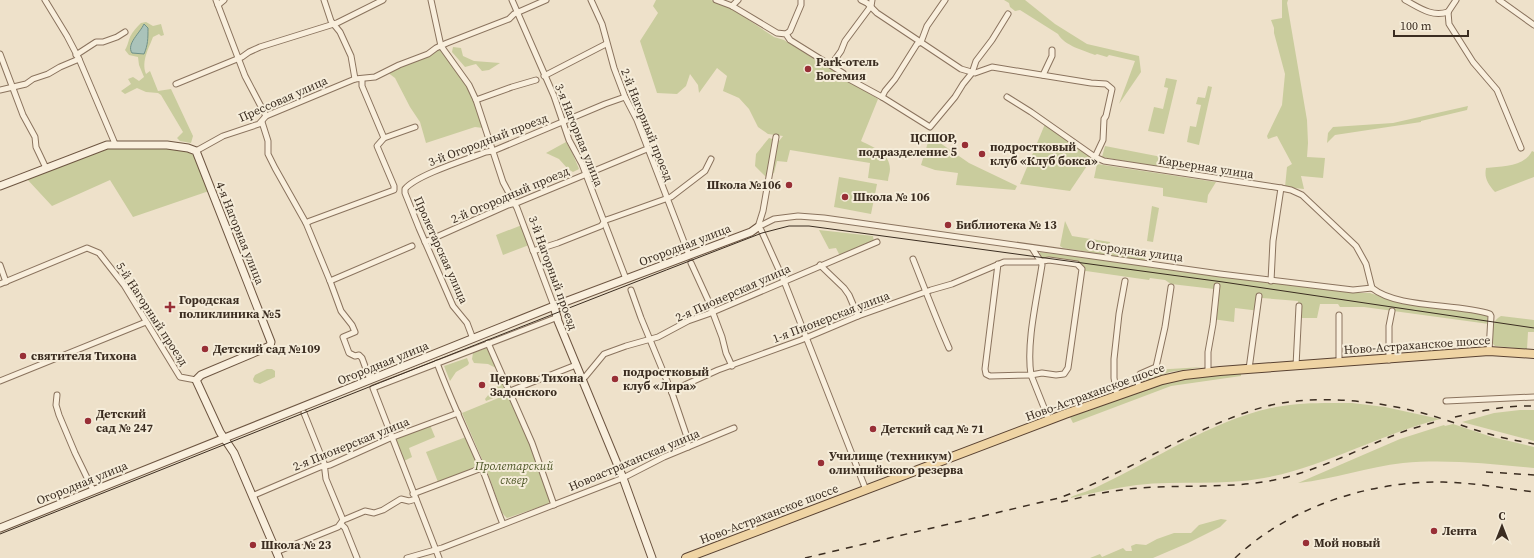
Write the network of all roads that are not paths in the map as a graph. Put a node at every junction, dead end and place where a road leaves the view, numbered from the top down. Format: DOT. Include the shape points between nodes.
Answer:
graph roads {
  1 [pos="45,0"];
  2 [pos="224,0"];
  3 [pos="324,0"];
  4 [pos="383,0"];
  5 [pos="431,0"];
  6 [pos="512,0"];
  7 [pos="546,0"];
  8 [pos="592,0"];
  9 [pos="716,0"];
  10 [pos="738,0"];
  11 [pos="802,0"];
  12 [pos="861,0"];
  13 [pos="872,0"];
  14 [pos="945,0"];
  15 [pos="1405,0"];
  16 [pos="1456,0"];
  17 [pos="1499,0"];
  18 [pos="217,2"];
  19 [pos="732,6"];
  20 [pos="871,6"];
  21 [pos="518,12"];
  22 [pos="1448,12"];
  23 [pos="1008,14"];
  24 [pos="333,24"];
  25 [pos="1534,25"];
  26 [pos="125,32"];
  27 [pos="786,34"];
  28 [pos="921,42"];
  29 [pos="606,44"];
  30 [pos="441,46"];
  31 [pos="1052,50"];
  32 [pos="0,54"];
  33 [pos="77,57"];
  34 [pos="239,58"];
  35 [pos="831,65"];
  36 [pos="972,73"];
  37 [pos="1043,74"];
  38 [pos="544,76"];
  39 [pos="355,79"];
  40 [pos="362,80"];
  41 [pos="536,80"];
  42 [pos="176,84"];
  43 [pos="13,86"];
  44 [pos="0,90"];
  45 [pos="625,97"];
  46 [pos="882,97"];
  47 [pos="1007,97"];
  48 [pos="476,100"];
  49 [pos="266,116"];
  50 [pos="262,122"];
  51 [pos="563,122"];
  52 [pos="415,127"];
  53 [pos="776,137"];
  54 [pos="384,138"];
  55 [pos="115,144"];
  56 [pos="1521,148"];
  57 [pos="647,149"];
  58 [pos="196,151"];
  59 [pos="493,151"];
  60 [pos="1095,157"];
  61 [pos="711,158"];
  62 [pos="46,168"];
  63 [pos="585,174"];
  64 [pos="0,186"];
  65 [pos="1282,188"];
  66 [pos="405,189"];
  67 [pos="667,199"];
  68 [pos="514,203"];
  69 [pos="763,211"];
  70 [pos="774,219"];
  71 [pos="306,223"];
  72 [pos="604,223"];
  73 [pos="758,227"];
  74 [pos="425,242"];
  75 [pos="876,242"];
  76 [pos="412,246"];
  77 [pos="1032,248"];
  78 [pos="533,251"];
  79 [pos="690,259"];
  80 [pos="913,259"];
  81 [pos="1041,262"];
  82 [pos="998,264"];
  83 [pos="0,265"];
  84 [pos="820,265"];
  85 [pos="626,279"];
  86 [pos="1271,280"];
  87 [pos="330,281"];
  88 [pos="784,281"];
  89 [pos="1125,281"];
  90 [pos="6,282"];
  91 [pos="0,284"];
  92 [pos="1217,286"];
  93 [pos="1171,287"];
  94 [pos="1372,288"];
  95 [pos="631,290"];
  96 [pos="926,292"];
  97 [pos="1259,296"];
  98 [pos="554,306"];
  99 [pos="1299,306"];
  100 [pos="1392,311"];
  101 [pos="712,312"];
  102 [pos="858,316"];
  103 [pos="1339,316"];
  104 [pos="558,317"];
  105 [pos="146,322"];
  106 [pos="806,338"];
  107 [pos="473,339"];
  108 [pos="649,339"];
  109 [pos="488,343"];
  110 [pos="949,348"];
  111 [pos="1489,351"];
  112 [pos="1534,354"];
  113 [pos="1389,360"];
  114 [pos="437,363"];
  115 [pos="1339,363"];
  116 [pos="576,365"];
  117 [pos="732,366"];
  118 [pos="1296,366"];
  119 [pos="1249,369"];
  120 [pos="1208,372"];
  121 [pos="1031,375"];
  122 [pos="581,379"];
  123 [pos="196,380"];
  124 [pos="370,380"];
  125 [pos="0,381"];
  126 [pos="1139,388"];
  127 [pos="510,391"];
  128 [pos="672,393"];
  129 [pos="57,395"];
  130 [pos="1117,395"];
  131 [pos="1534,397"];
  132 [pos="1446,401"];
  133 [pos="304,413"];
  134 [pos="458,413"];
  135 [pos="1050,420"];
  136 [pos="734,428"];
  137 [pos="224,438"];
  138 [pos="392,438"];
  139 [pos="688,447"];
  140 [pos="325,466"];
  141 [pos="482,468"];
  142 [pos="623,478"];
  143 [pos="93,490"];
  144 [pos="866,490"];
  145 [pos="252,496"];
  146 [pos="415,497"];
  147 [pos="554,505"];
  148 [pos="342,522"];
  149 [pos="503,524"];
  150 [pos="0,528"];
  151 [pos="436,549"];
  152 [pos="277,555"];
  153 [pos="357,558"];
  154 [pos="407,558"];
  155 [pos="439,558"];
  156 [pos="652,558"];
  157 [pos="686,558"];
  1 -- 33 [label="street"];
  2 -- 18 [label="street"];
  3 -- 24 [label="street"];
  4 -- 24 [label="street"];
  5 -- 30 [label="street, 3-й Нагорный проезд"];
  6 -- 21 [label="street, 3-я Нагорная улица"];
  7 -- 21 [label="street"];
  8 -- 29 [label="street, 2-й Нагорный проезд" via="602,24"];
  9 -- 19 [label="street"];
  10 -- 19 [label="street"];
  11 -- 27 [label="street" via="790,31"];
  12 -- 20 [label="street"];
  13 -- 20 [label="street"];
  14 -- 28 [label="street" via="927,26"];
  15 -- 22 [label="street" via="1431,13 1440,15"];
  16 -- 22 [label="street"];
  17 -- 25 [label="street"];
  18 -- 34 [label="street"];
  19 -- 27 [label="street" via="777,33"];
  20 -- 28 [label="street"];
  20 -- 35 [label="street"];
  21 -- 30 [label="street" via="509,19"];
  21 -- 38 [label="street, 3-я Нагорная улица"];
  22 -- 56 [label="street" via="1449,24 1473,62 1497,90"];
  23 -- 36 [label="street" via="976,61"];
  24 -- 34 [label="street" via="260,47"];
  24 -- 39 [label="street" via="340,32 351,56"];
  26 -- 33 [label="street" via="103,42 96,42"];
  27 -- 35 [label="street" via="790,40"];
  28 -- 36 [label="street" via="961,69"];
  28 -- 46 [label="street" via="917,44"];
  29 -- 38 [label="street"];
  29 -- 45 [label="street, 2-й Нагорный проезд"];
  30 -- 40 [label="street" via="375,77"];
  30 -- 48 [label="street, 3-й Нагорный проезд" via="469,85"];
  31 -- 37 [label="street" via="1052,56"];
  32 -- 43 [label="street"];
  33 -- 43 [label="street" via="26,84"];
  33 -- 55 [label="street"];
  34 -- 42 [label="street"];
  34 -- 49 [label="street" via="244,76"];
  35 -- 46 [label="street" via="852,81"];
  36 -- 37 [label="street" via="992,67"];
  36 -- 46 [label="street" via="930,127"];
  37 -- 60 [label="street" via="1106,84 1112,89 1104,119 1103,140"];
  38 -- 51 [label="street, 3-я Нагорная улица"];
  39 -- 40 [label="street"];
  39 -- 49 [label="street, Прессовая улица"];
  40 -- 54 [label="street" via="362,86"];
  41 -- 48 [label="street"];
  43 -- 44 [label="street"];
  43 -- 62 [label="street"];
  45 -- 51 [label="street, 3-й Огородный проезд"];
  45 -- 57 [label="street, 2-й Нагорный проезд"];
  47 -- 60 [label="street, Карьерная улица"];
  48 -- 59 [label="street, 3-й Нагорный проезд"];
  49 -- 50 [label="street, Прессовая улица"];
  50 -- 58 [label="street, Прессовая улица" via="223,136"];
  50 -- 71 [label="street" via="268,141 268,154"];
  51 -- 59 [label="street, 3-й Огородный проезд"];
  51 -- 63 [label="street, 3-я Нагорная улица"];
  52 -- 54 [label="street"];
  53 -- 69 [label="street"];
  54 -- 71 [label="street" via="377,146 394,190"];
  55 -- 58 [label="street" via="167,145"];
  55 -- 62 [label="street"];
  57 -- 63 [label="street, 2-й Огородный проезд"];
  57 -- 67 [label="street, 2-й Нагорный проезд"];
  58 -- 123 [label="street, 4-я Нагорная улица" via="270,337 270,346 201,375"];
  59 -- 66 [label="street, 3-й Огородный проезд" via="423,176"];
  59 -- 68 [label="street, 3-й Нагорный проезд" via="503,182"];
  60 -- 65 [label="street, Карьерная улица" via="1104,162"];
  61 -- 67 [label="street" via="705,171"];
  62 -- 64 [label="street"];
  63 -- 68 [label="street, 2-й Огородный проезд"];
  63 -- 72 [label="street, 3-я Нагорная улица"];
  65 -- 86 [label="street" via="1273,241"];
  65 -- 94 [label="street, Карьерная улица" via="1302,195 1356,246 1366,264"];
  66 -- 74 [label="street, Пролетарская улица"];
  67 -- 72 [label="street" via="606,220"];
  67 -- 79 [label="street, 2-й Нагорный проезд"];
  68 -- 74 [label="street, 2-й Огородный проезд"];
  68 -- 78 [label="street, 3-й Нагорный проезд"];
  69 -- 70 [label="street"];
  69 -- 73 [label="street"];
  70 -- 73 [label="street, Огородная улица"];
  70 -- 77 [label="street, Огородная улица" via="798,216 824,218"];
  71 -- 87 [label="street"];
  72 -- 78 [label="street" via="558,244"];
  72 -- 85 [label="street, 3-я Нагорная улица"];
  73 -- 79 [label="street, Огородная улица"];
  73 -- 88 [label="street"];
  74 -- 107 [label="street, Пролетарская улица" via="453,306 467,323"];
  75 -- 84 [label="street, 2-я Пионерская улица"];
  76 -- 87 [label="street"];
  77 -- 81 [label="street"];
  77 -- 86 [label="street, Огородная улица"];
  78 -- 98 [label="street, 3-й Нагорный проезд"];
  79 -- 85 [label="street, Огородная улица"];
  79 -- 101 [label="street, 2-й Нагорный проезд"];
  80 -- 96 [label="street"];
  81 -- 82 [label="street, 1-я Пионерская улица" via="1010,261"];
  81 -- 121 [label="street" via="1029,360"];
  81 -- 121 [label="street, 1-я Пионерская улица" via="1049,260 1078,264 1082,269 1067,371 1056,375 1042,372"];
  82 -- 96 [label="street, 1-я Пионерская улица"];
  82 -- 121 [label="street" via="986,374"];
  83 -- 90 [label="street"];
  84 -- 88 [label="street, 2-я Пионерская улица"];
  84 -- 102 [label="street" via="849,294"];
  85 -- 98 [label="street, Огородная улица"];
  86 -- 94 [label="street, Огородная улица" via="1353,290"];
  87 -- 124 [label="street" via="341,311 356,332 343,337 349,353 362,358"];
  88 -- 101 [label="street, 2-я Пионерская улица"];
  88 -- 106 [label="street"];
  89 -- 130 [label="street" via="1114,359"];
  90 -- 91 [label="street"];
  90 -- 105 [label="street, 5-й Нагорный проезд" via="87,248 98,253"];
  92 -- 120 [label="street" via="1208,352"];
  93 -- 126 [label="street" via="1156,368 1140,374"];
  94 -- 111 [label="street, Огородная улица" via="1379,293 1409,301 1490,314"];
  95 -- 108 [label="street"];
  96 -- 102 [label="street, 1-я Пионерская улица"];
  96 -- 110 [label="street"];
  97 -- 119 [label="street"];
  98 -- 104 [label="street, 3-й Нагорный проезд"];
  98 -- 107 [label="street, Огородная улица"];
  99 -- 118 [label="street"];
  100 -- 113 [label="street" via="1389,326"];
  101 -- 108 [label="street, 2-я Пионерская улица"];
  101 -- 117 [label="street, 2-й Нагорный проезд"];
  102 -- 106 [label="street, 1-я Пионерская улица"];
  103 -- 115 [label="street"];
  104 -- 109 [label="street"];
  104 -- 116 [label="street, 3-й Нагорный проезд"];
  105 -- 123 [label="street, 5-й Нагорный проезд" via="180,377"];
  105 -- 125 [label="street"];
  106 -- 117 [label="street, 1-я Пионерская улица"];
  106 -- 144 [label="street"];
  107 -- 124 [label="street, Огородная улица"];
  108 -- 122 [label="street, 2-я Пионерская улица" via="604,354"];
  108 -- 128 [label="street"];
  109 -- 114 [label="street"];
  109 -- 127 [label="street"];
  111 -- 112 [label="main road, Ново-Астраханское шоссе"];
  111 -- 113 [label="main road, Ново-Астраханское шоссе"];
  113 -- 115 [label="main road, Ново-Астраханское шоссе"];
  114 -- 134 [label="street"];
  114 -- 138 [label="street" via="373,388"];
  115 -- 118 [label="main road, Ново-Астраханское шоссе"];
  116 -- 122 [label="street, 3-й Нагорный проезд"];
  116 -- 127 [label="street"];
  117 -- 128 [label="street, 1-я Пионерская улица" via="678,388"];
  118 -- 119 [label="main road, Ново-Астраханское шоссе"];
  119 -- 120 [label="main road, Ново-Астраханское шоссе"];
  120 -- 126 [label="main road, Ново-Астраханское шоссе" via="1173,377"];
  121 -- 135 [label="street"];
  122 -- 142 [label="street, 3-й Нагорный проезд"];
  123 -- 137 [label="street"];
  124 -- 137 [label="street, Огородная улица"];
  126 -- 130 [label="main road, Ново-Астраханское шоссе"];
  127 -- 147 [label="street" via="540,461"];
  128 -- 139 [label="street"];
  129 -- 143 [label="street" via="59,415"];
  130 -- 135 [label="main road, Ново-Астраханское шоссе"];
  131 -- 132 [label="street"];
  133 -- 140 [label="street"];
  134 -- 138 [label="street, 2-я Пионерская улица"];
  134 -- 141 [label="street"];
  135 -- 144 [label="main road, Ново-Астраханское шоссе"];
  136 -- 139 [label="street, Новоастраханская улица"];
  137 -- 143 [label="street, Огородная улица"];
  137 -- 145 [label="street" via="234,452"];
  138 -- 140 [label="street, 2-я Пионерская улица"];
  138 -- 146 [label="street"];
  139 -- 142 [label="street, Новоастраханская улица"];
  140 -- 145 [label="street, 2-я Пионерская улица"];
  140 -- 148 [label="street" via="326,479"];
  141 -- 146 [label="street"];
  141 -- 149 [label="street"];
  142 -- 147 [label="street, Новоастраханская улица"];
  142 -- 156 [label="street, 3-й Нагорный проезд"];
  143 -- 150 [label="street, Огородная улица"];
  144 -- 157 [label="main road, Ново-Астраханское шоссе"];
  145 -- 152 [label="street"];
  146 -- 148 [label="street" via="409,501 402,499 374,513 365,511"];
  146 -- 151 [label="street"];
  147 -- 149 [label="street, Новоастраханская улица"];
  148 -- 152 [label="street" via="338,527"];
  148 -- 153 [label="street"];
  149 -- 151 [label="street, Новоастраханская улица"];
  151 -- 154 [label="street, Новоастраханская улица"];
  151 -- 155 [label="street"];
}
